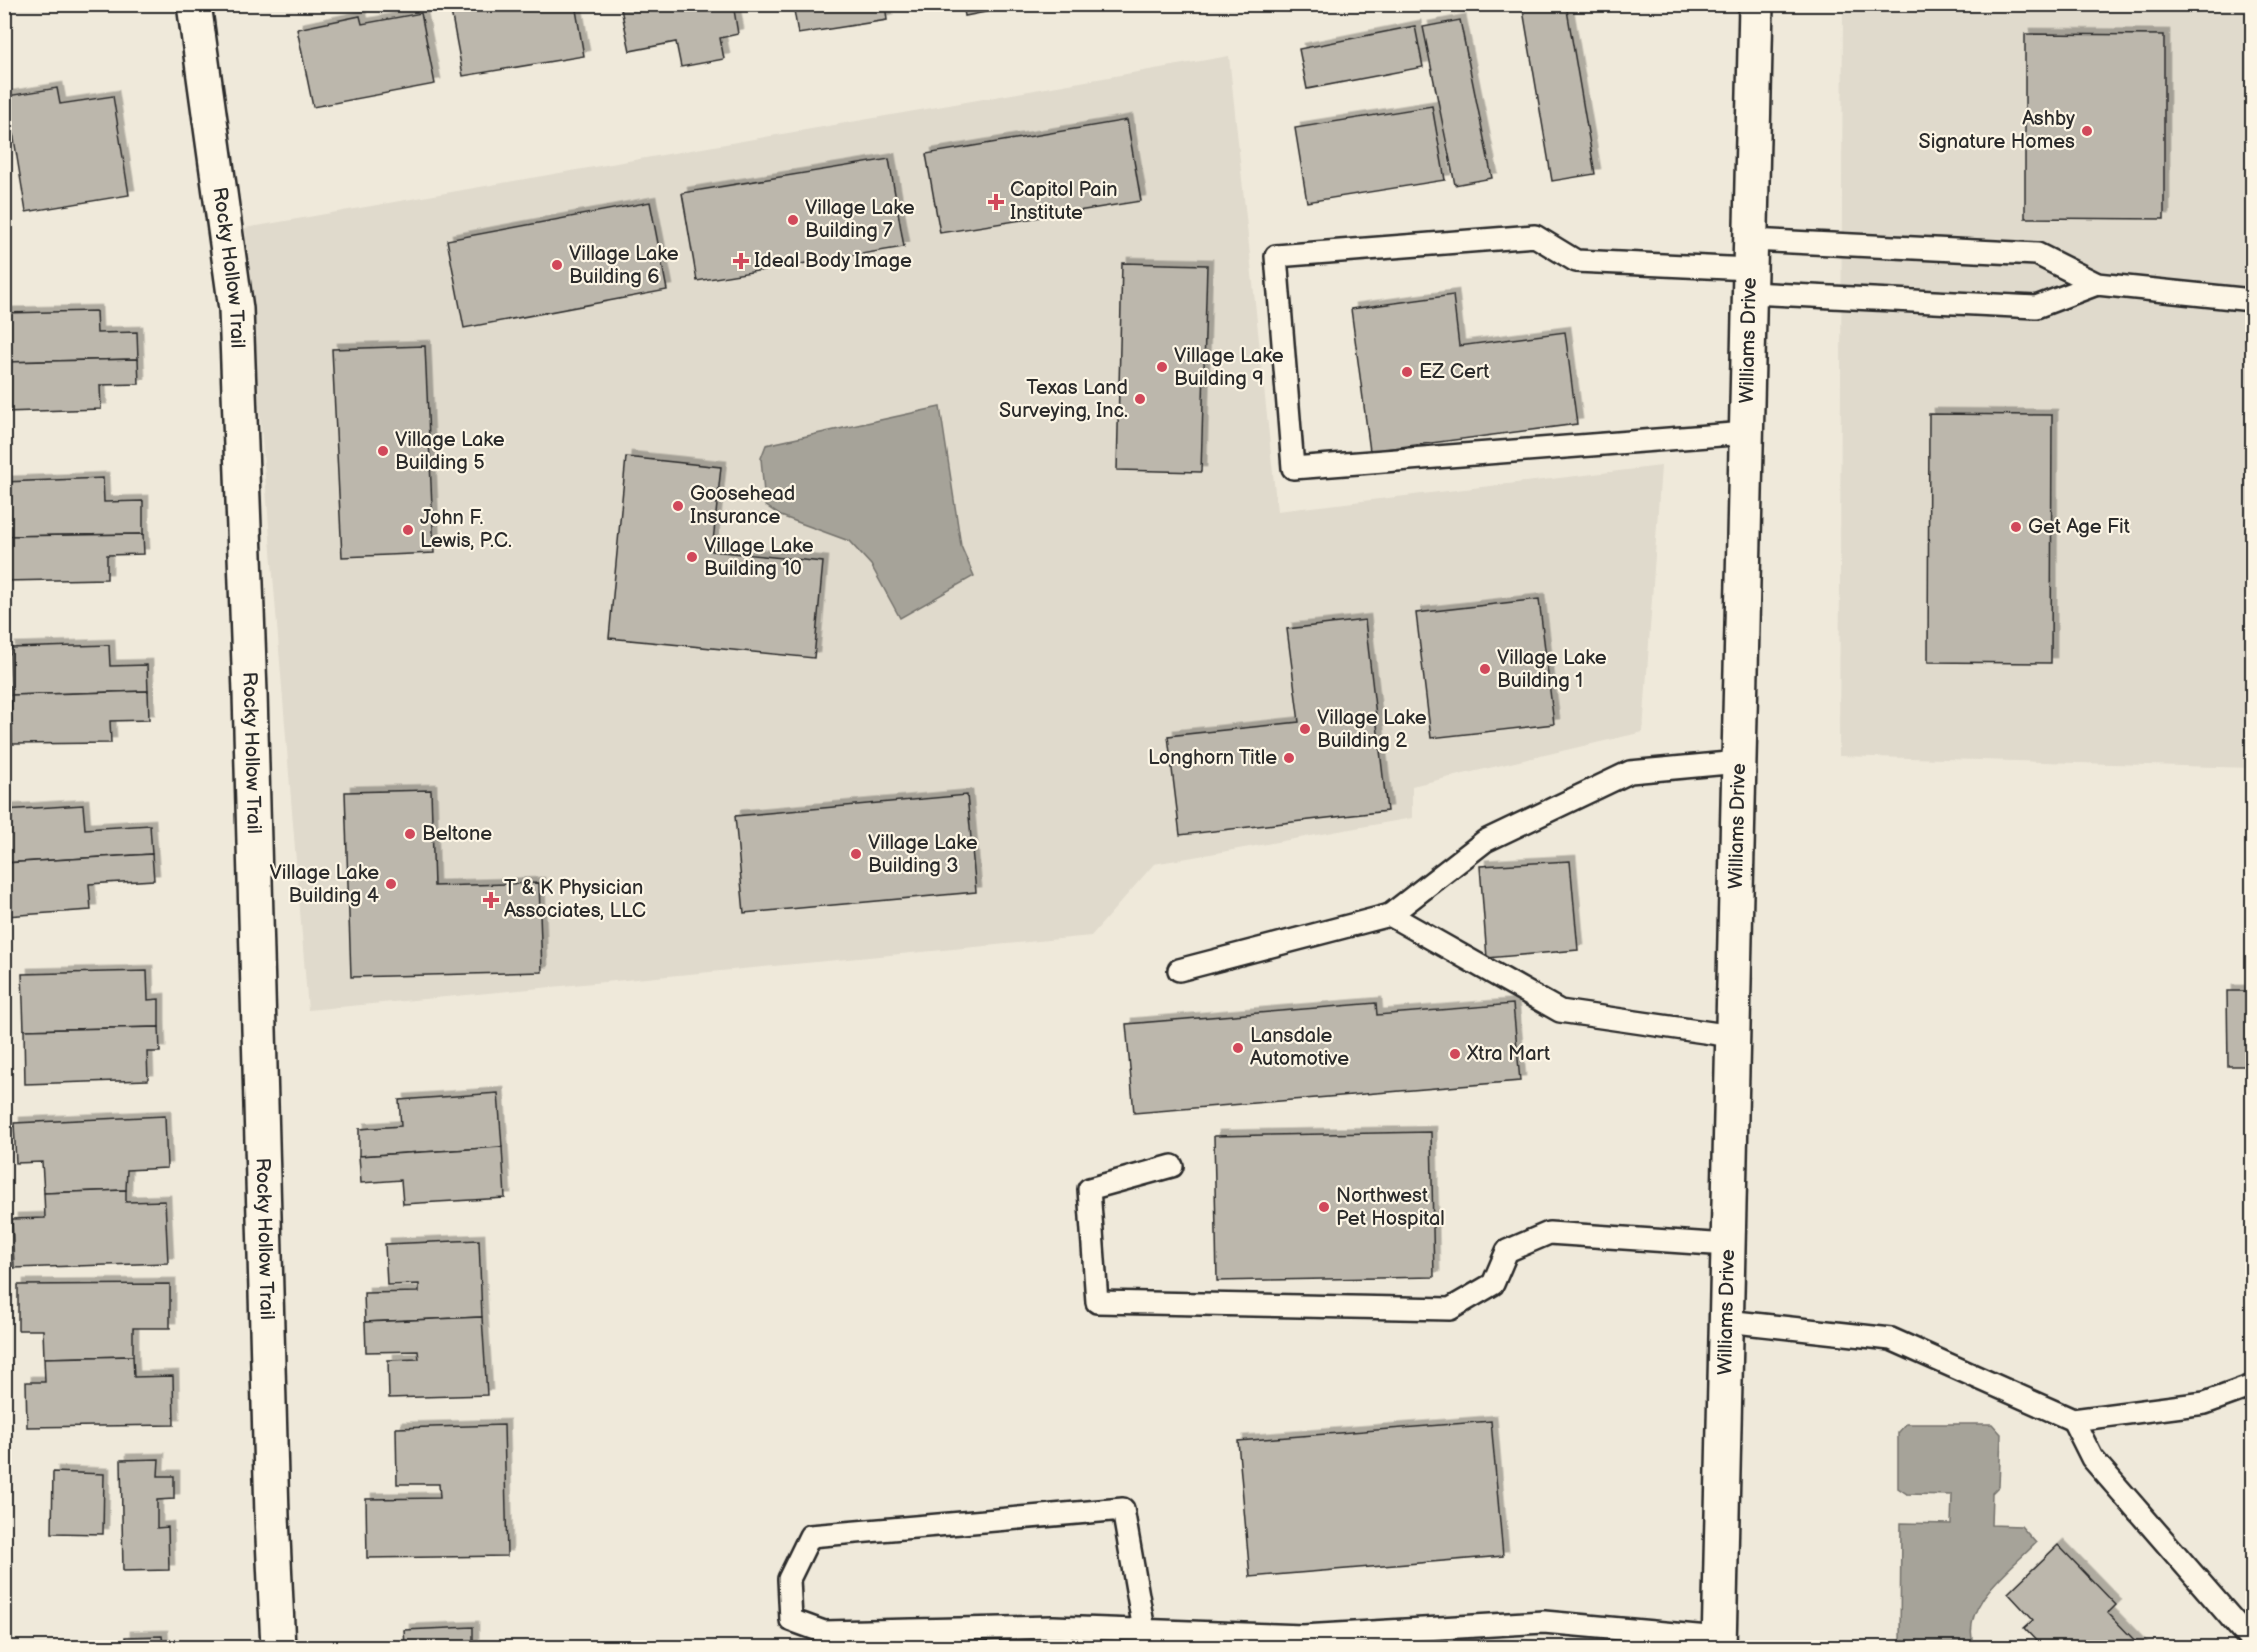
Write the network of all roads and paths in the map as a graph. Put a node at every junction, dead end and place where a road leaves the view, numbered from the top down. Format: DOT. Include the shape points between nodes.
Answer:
graph roads {
  1 [pos="194,4"];
  2 [pos="1756,4"];
  3 [pos="1750,268"];
  4 [pos="2097,284"];
  5 [pos="2253,300"];
  6 [pos="1746,433"];
  7 [pos="1739,762"];
  8 [pos="1390,915"];
  9 [pos="1179,970"];
  10 [pos="1732,1036"];
  11 [pos="1172,1166"];
  12 [pos="1728,1245"];
  13 [pos="1726,1321"];
  14 [pos="2253,1386"];
  15 [pos="2073,1420"];
  16 [pos="1144,1630"];
  17 [pos="2253,1642"];
  18 [pos="1719,1643"];
  19 [pos="278,1647"];
  1 -- 19 [label="street, Rocky Hollow Trail" via="236,309"];
  2 -- 3 [label="street, Williams Drive"];
  3 -- 4 [label="lane" via="2036,307"];
  3 -- 4 [label="lane" via="2037,254"];
  3 -- 6 [label="street, Williams Drive"];
  3 -- 6 [label="lane" via="1576,261 1535,236 1276,256 1293,468"];
  4 -- 5 [label="lane"];
  6 -- 7 [label="street, Williams Drive"];
  7 -- 8 [label="lane" via="1630,772 1485,841"];
  7 -- 10 [label="street, Williams Drive"];
  8 -- 9 [label="lane"];
  8 -- 10 [label="lane" via="1560,1011"];
  10 -- 12 [label="street, Williams Drive"];
  11 -- 12 [label="lane" via="1089,1190 1097,1302 1450,1310 1493,1284 1507,1251 1549,1233"];
  12 -- 13 [label="street, Williams Drive"];
  13 -- 15 [label="lane" via="1892,1339"];
  13 -- 18 [label="street, Williams Drive"];
  14 -- 15 [label="lane" via="2205,1403"];
  15 -- 17 [label="lane" via="2092,1458"];
  16 -- 16 [label="lane" via="1053,1627 824,1632 791,1620 789,1579 810,1536 1123,1509"];
  16 -- 18 [label="lane" via="1303,1636 1544,1622"];
}
